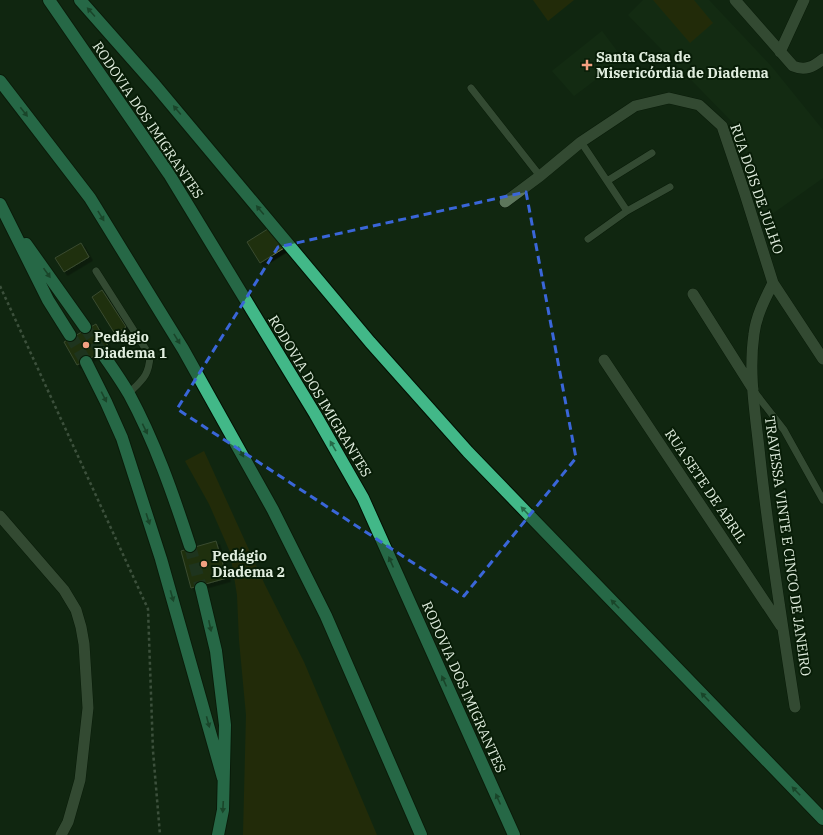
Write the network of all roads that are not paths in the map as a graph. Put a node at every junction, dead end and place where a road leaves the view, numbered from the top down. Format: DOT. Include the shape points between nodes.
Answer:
graph roads {
  1 [pos="49,0"];
  2 [pos="80,0"];
  3 [pos="735,0"];
  4 [pos="804,0"];
  5 [pos="780,52"];
  6 [pos="823,59"];
  7 [pos="0,81"];
  8 [pos="471,88"];
  9 [pos="580,142"];
  10 [pos="652,152"];
  11 [pos="540,176"];
  12 [pos="607,181"];
  13 [pos="670,187"];
  14 [pos="505,202"];
  15 [pos="0,204"];
  16 [pos="627,211"];
  17 [pos="8,218"];
  18 [pos="588,239"];
  19 [pos="96,271"];
  20 [pos="773,283"];
  21 [pos="693,294"];
  22 [pos="85,327"];
  23 [pos="70,335"];
  24 [pos="102,353"];
  25 [pos="823,359"];
  26 [pos="604,360"];
  27 [pos="86,362"];
  28 [pos="753,390"];
  29 [pos="128,394"];
  30 [pos="823,500"];
  31 [pos="0,516"];
  32 [pos="190,546"];
  33 [pos="202,588"];
  34 [pos="783,628"];
  35 [pos="795,707"];
  36 [pos="223,778"];
  37 [pos="823,819"];
  38 [pos="61,835"];
  39 [pos="218,835"];
  40 [pos="421,835"];
  41 [pos="514,835"];
  41 -- 1 [label="highway, RODOVIA DOS IMIGRANTES, one-way" via="363,498 169,174"];
  37 -- 2 [label="highway, one-way" via="468,452 370,342 155,85"];
  3 -- 5 [label="street"];
  4 -- 5 [label="street"];
  5 -- 6 [label="street" via="793,66 801,69 810,68"];
  7 -- 40 [label="highway, one-way" via="90,198 183,349 269,504 326,616"];
  8 -- 11 [label="lane"];
  9 -- 11 [label="street, RUA DOIS DE JULHO"];
  9 -- 12 [label="lane"];
  9 -- 20 [label="street, RUA DOIS DE JULHO" via="635,106 670,98 699,105 722,126"];
  10 -- 12 [label="lane"];
  11 -- 14 [label="street, RUA DOIS DE JULHO"];
  12 -- 16 [label="lane"];
  13 -- 16 [label="lane"];
  15 -- 17 [label="highway"];
  16 -- 18 [label="lane"];
  17 -- 22 [label="highway, one-way"];
  17 -- 23 [label="highway" via="48,300"];
  19 -- 29 [label="lane" via="150,356 144,378"];
  20 -- 25 [label="street, RUA DOIS DE JULHO"];
  20 -- 28 [label="street, TRAVESSA VINTE E CINCO DE JANEIRO" via="754,333"];
  21 -- 28 [label="street, TRAVESSA VINTE E CINCO DE JANEIRO"];
  24 -- 29 [label="highway"];
  26 -- 34 [label="street, RUA SETE DE ABRIL"];
  27 -- 36 [label="highway, one-way" via="122,438 162,559"];
  28 -- 30 [label="lane, TRAVESSA VINTE E CINCO DE JANEIRO" via="784,430"];
  28 -- 34 [label="street, TRAVESSA VINTE E CINCO DE JANEIRO" via="768,533"];
  29 -- 32 [label="highway, one-way" via="166,475"];
  31 -- 38 [label="street" via="64,590 76,610 81,627 88,708 80,780 68,822"];
  33 -- 36 [label="highway, one-way" via="221,685 225,725"];
  34 -- 35 [label="street, TRAVESSA VINTE E CINCO DE JANEIRO"];
  36 -- 39 [label="highway, one-way" via="223,810"];
}
